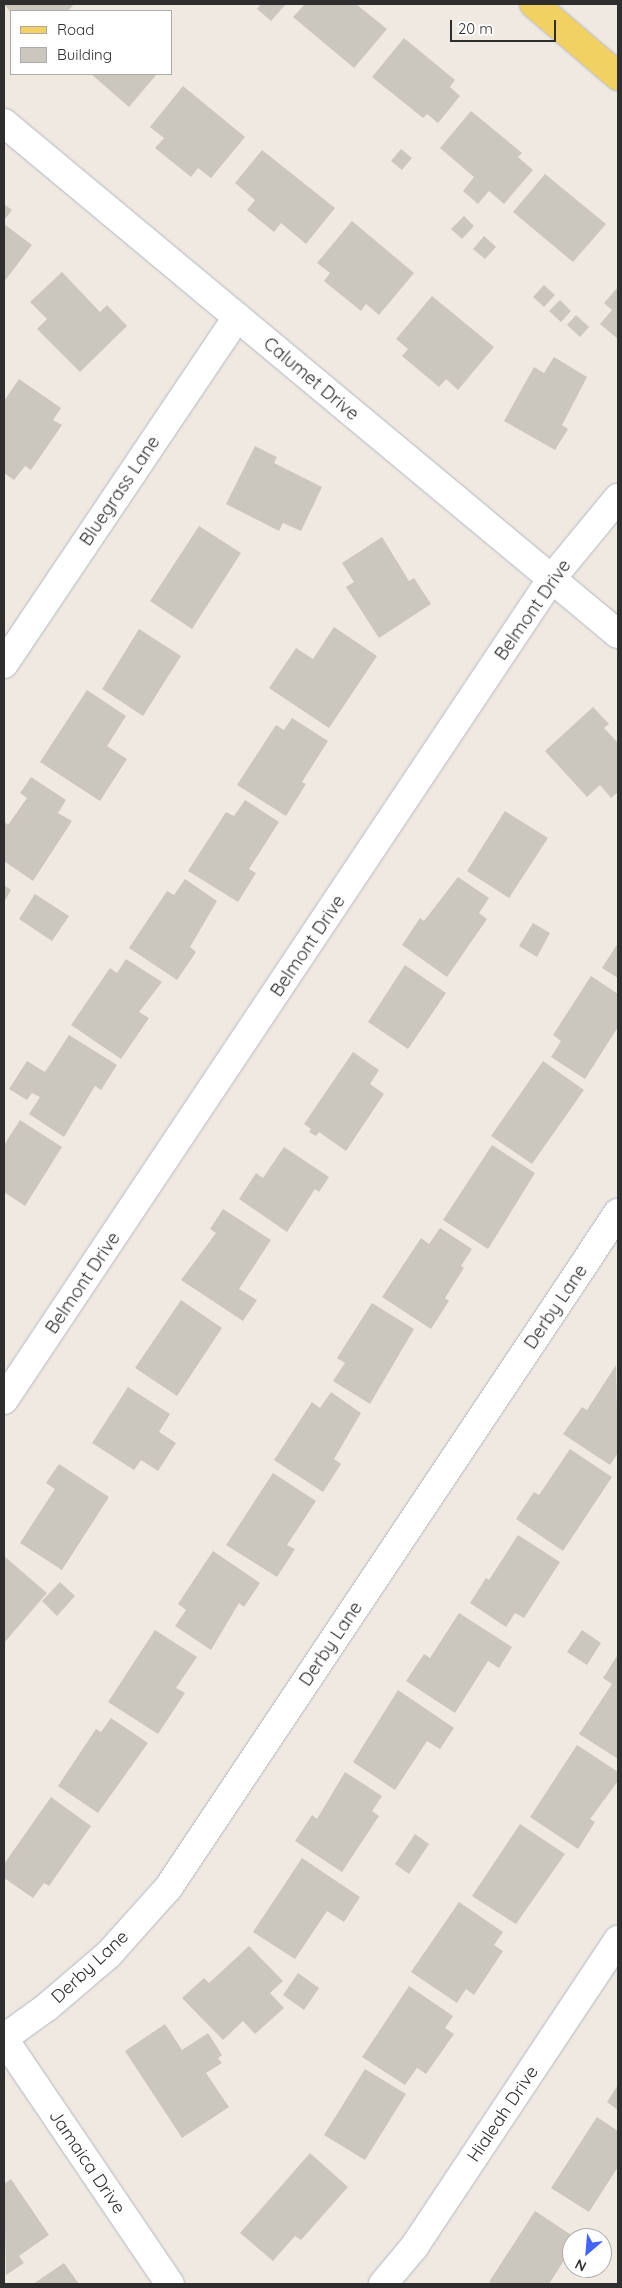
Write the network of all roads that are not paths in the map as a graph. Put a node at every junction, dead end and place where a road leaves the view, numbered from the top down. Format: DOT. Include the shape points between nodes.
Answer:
graph roads {
  1 [pos="534,4"];
  2 [pos="618,76"];
  3 [pos="4,123"];
  4 [pos="237,317"];
  5 [pos="618,498"];
  6 [pos="552,578"];
  7 [pos="618,634"];
  8 [pos="4,664"];
  9 [pos="618,1213"];
  10 [pos="4,1400"];
  11 [pos="618,1940"];
  12 [pos="4,2038"];
  13 [pos="170,2284"];
  14 [pos="383,2284"];
  1 -- 2 [label="main road"];
  3 -- 4 [label="street, Calumet Drive"];
  4 -- 6 [label="street, Calumet Drive"];
  4 -- 8 [label="street, Bluegrass Lane"];
  5 -- 6 [label="street, Belmont Drive"];
  6 -- 7 [label="street, Calumet Drive"];
  6 -- 10 [label="street, Belmont Drive"];
  9 -- 12 [label="street, Derby Lane" via="169,1887 109,1954 47,2007"];
  11 -- 14 [label="street, Hialeah Drive" via="414,2247"];
  12 -- 13 [label="street, Jamaica Drive"];
}
